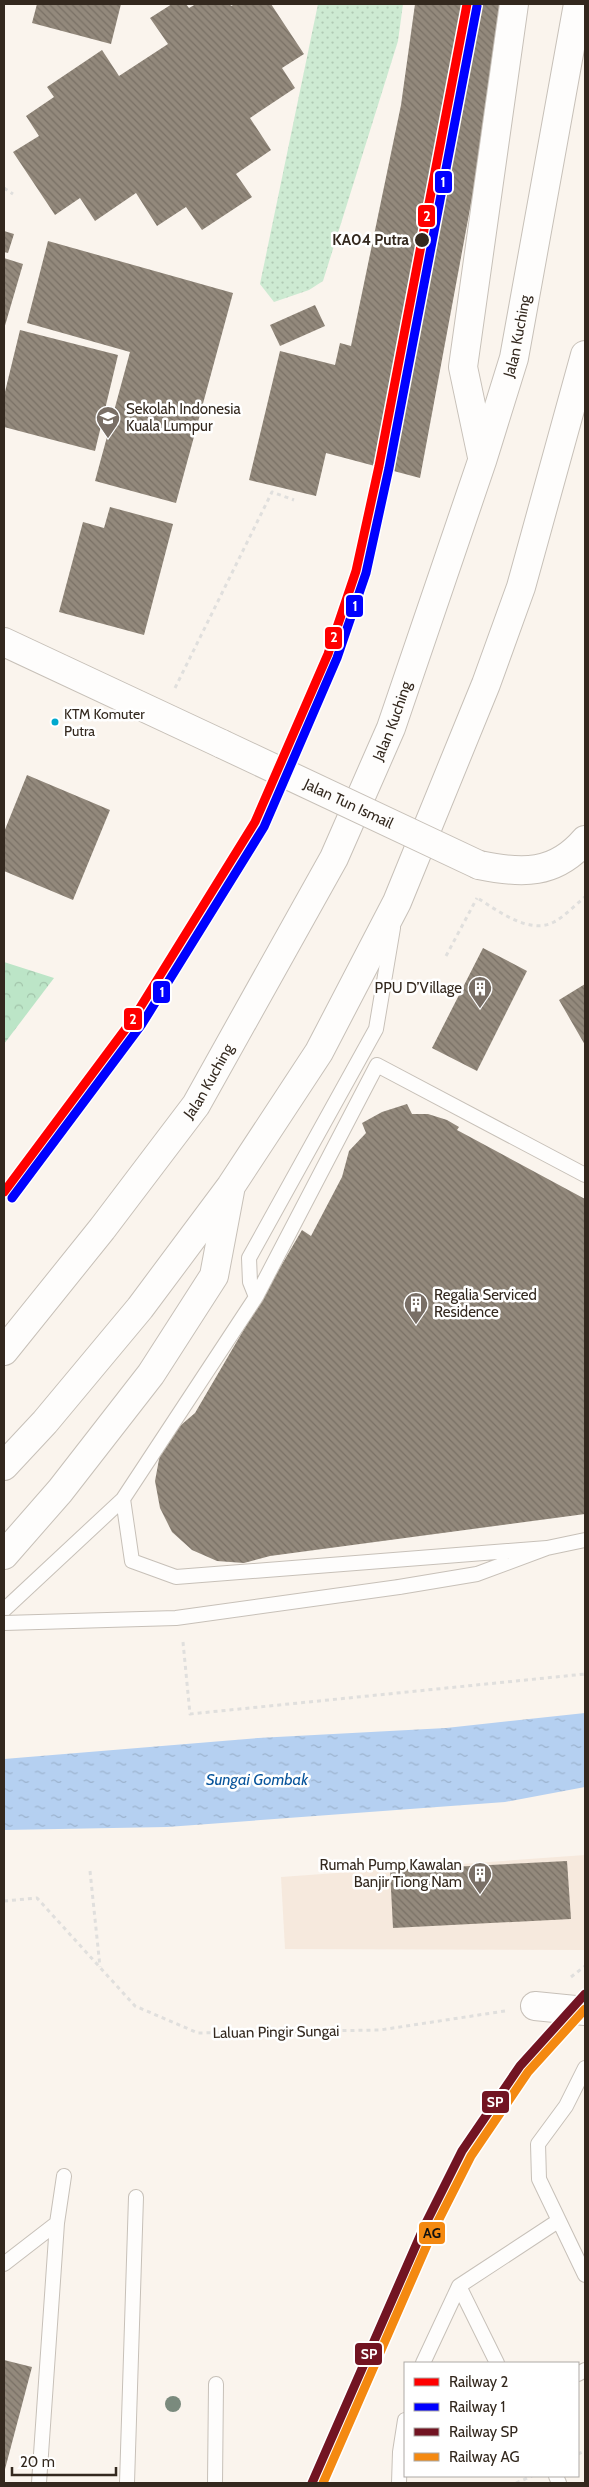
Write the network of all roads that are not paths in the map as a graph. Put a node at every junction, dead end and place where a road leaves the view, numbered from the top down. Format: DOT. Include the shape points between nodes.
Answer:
graph roads {
  1 [pos="514,4"];
  2 [pos="578,4"];
  3 [pos="585,355"];
  4 [pos="482,461"];
  5 [pos="4,642"];
  6 [pos="585,840"];
  7 [pos="397,902"];
  8 [pos="585,1175"];
  9 [pos="231,1186"];
  10 [pos="256,1298"];
  11 [pos="4,1351"];
  12 [pos="4,1466"];
  13 [pos="122,1499"];
  14 [pos="585,1540"];
  15 [pos="546,1548"];
  16 [pos="4,1554"];
  17 [pos="4,1610"];
  18 [pos="4,1623"];
  19 [pos="535,2006"];
  20 [pos="585,2011"];
  21 [pos="585,2068"];
  22 [pos="64,2176"];
  23 [pos="136,2197"];
  24 [pos="558,2221"];
  25 [pos="57,2223"];
  26 [pos="4,2264"];
  27 [pos="585,2276"];
  28 [pos="459,2286"];
  29 [pos="423,2362"];
  30 [pos="497,2362"];
  31 [pos="216,2384"];
  32 [pos="404,2437"];
  33 [pos="39,2483"];
  34 [pos="127,2483"];
  35 [pos="215,2483"];
  36 [pos="399,2483"];
  1 -- 4 [label="main road" via="463,367"];
  2 -- 4 [label="main road, Jalan Kuching" via="514,358"];
  3 -- 7 [label="main road" via="521,587 483,693"];
  4 -- 11 [label="main road, Jalan Kuching" via="392,728 334,858 196,1105"];
  5 -- 6 [label="main road, Jalan Tun Ismail, bridge" via="479,865 514,871 550,866 564,860"];
  7 -- 9 [label="main road" via="319,1052"];
  7 -- 10 [label="lane" via="376,1028 249,1258 250,1282"];
  8 -- 10 [label="lane" via="377,1066"];
  9 -- 12 [label="main road" via="140,1308"];
  9 -- 16 [label="main road" via="214,1276 151,1374 60,1491"];
  10 -- 13 [label="lane"];
  13 -- 15 [label="lane" via="132,1562 176,1577"];
  13 -- 17 [label="lane"];
  14 -- 15 [label="lane"];
  15 -- 18 [label="lane, bridge" via="477,1574 176,1618"];
  19 -- 20 [label="main road"];
  21 -- 24 [label="lane" via="566,2106 538,2144 539,2179"];
  22 -- 25 [label="lane"];
  23 -- 34 [label="lane"];
  24 -- 27 [label="lane"];
  24 -- 28 [label="lane"];
  25 -- 26 [label="lane"];
  25 -- 33 [label="lane"];
  28 -- 29 [label="lane"];
  28 -- 30 [label="lane"];
  31 -- 35 [label="lane"];
  32 -- 36 [label="lane"];
}
